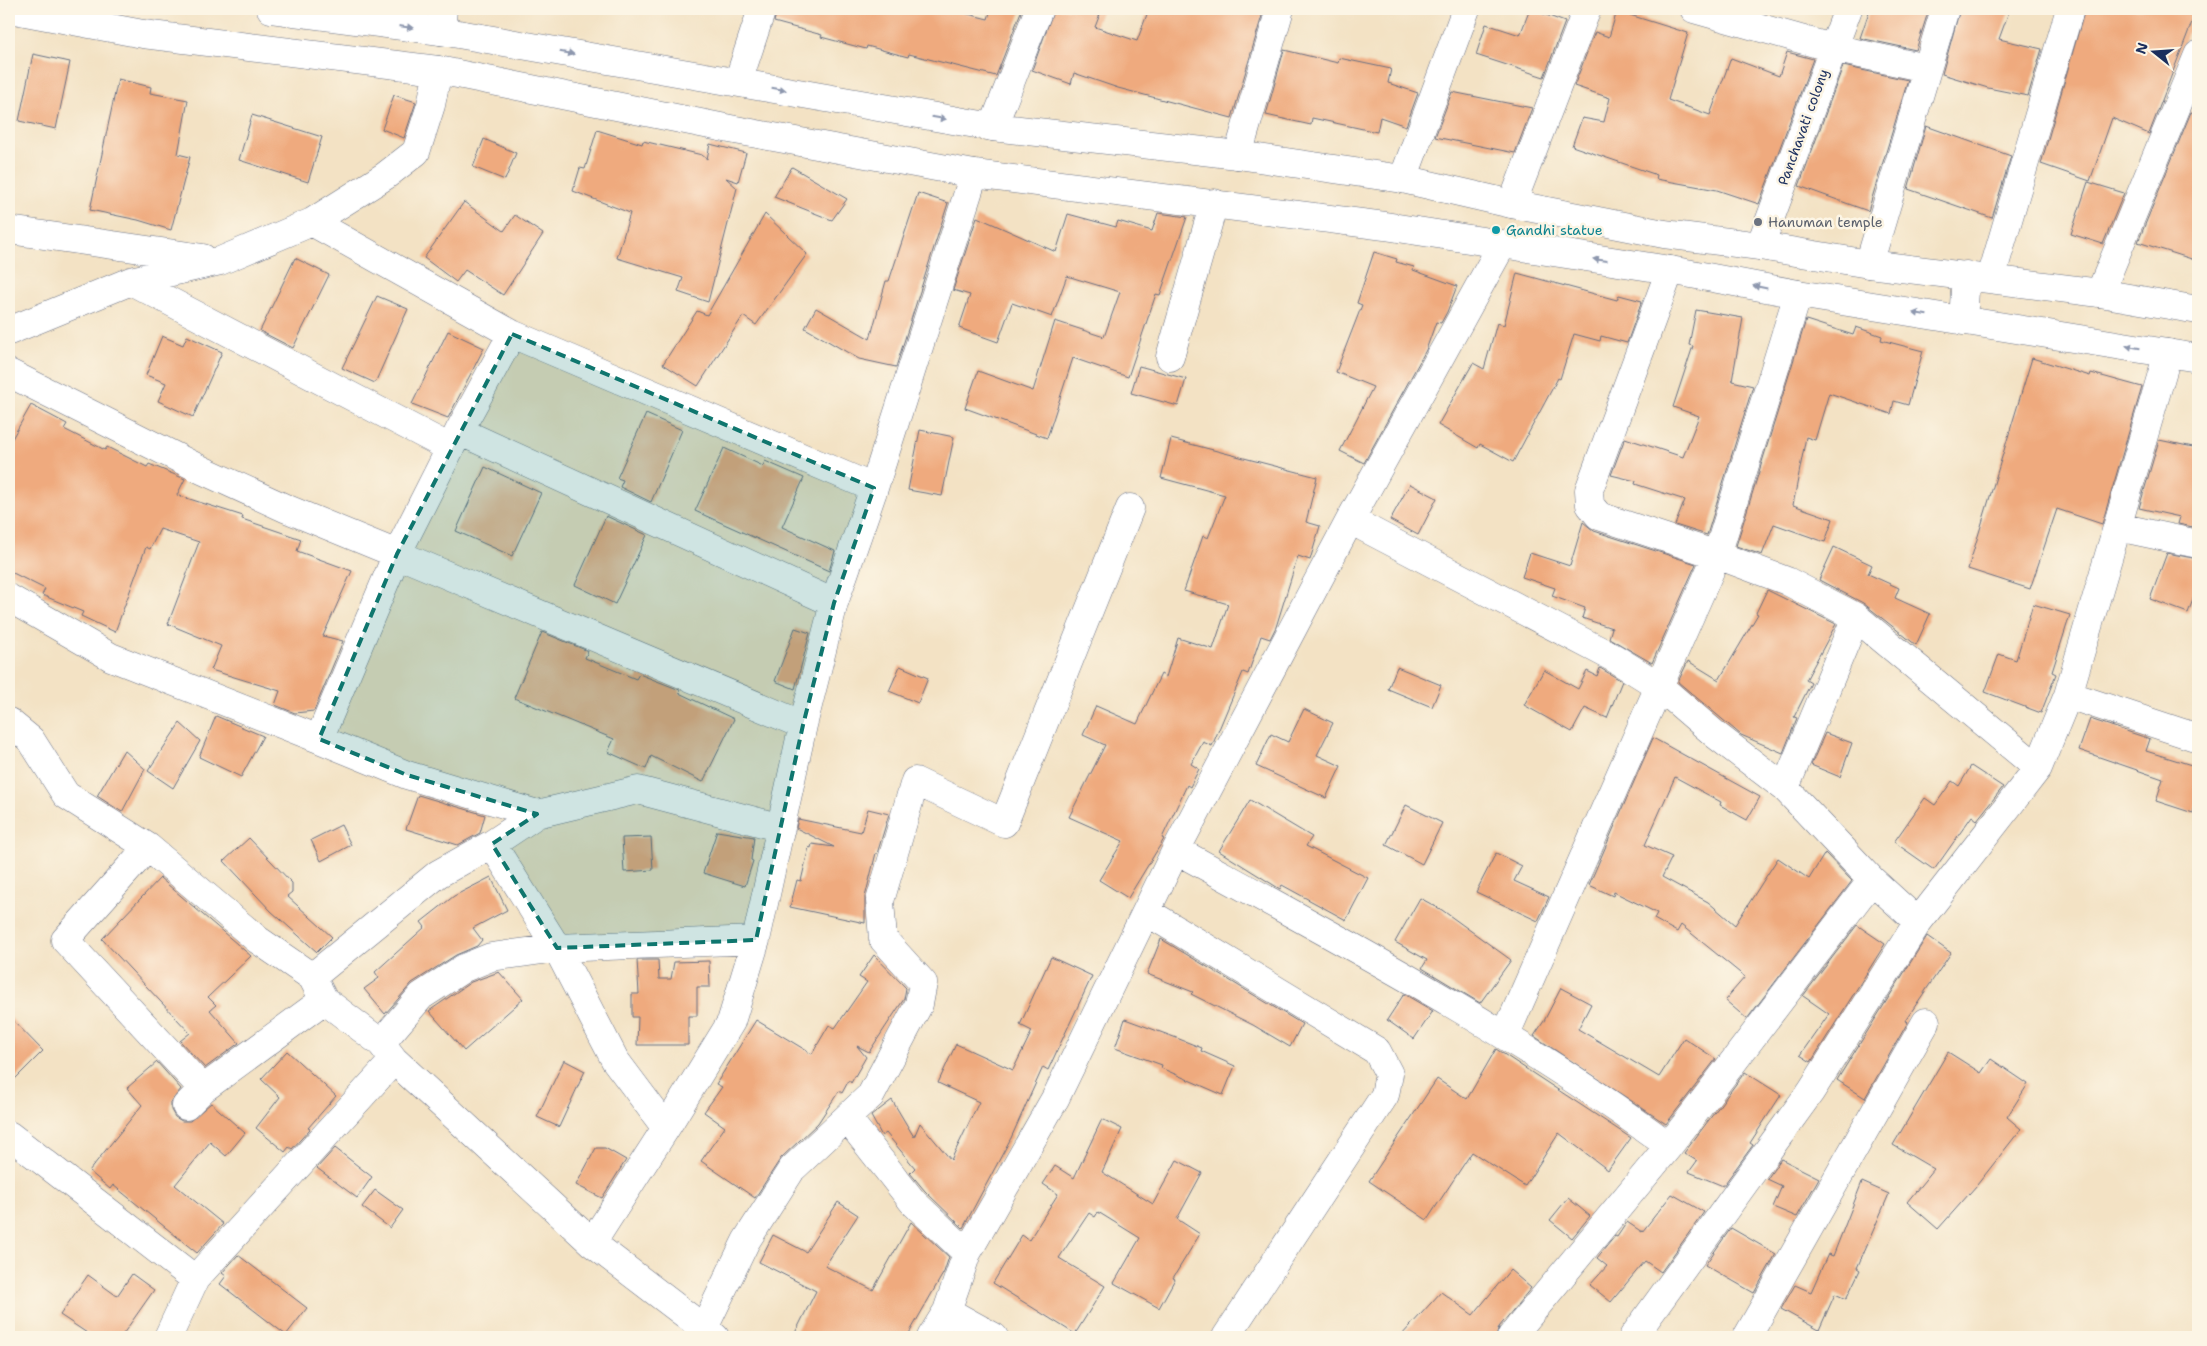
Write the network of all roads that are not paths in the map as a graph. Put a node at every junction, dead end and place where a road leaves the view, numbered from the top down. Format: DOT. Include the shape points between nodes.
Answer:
graph roads {
  1 [pos="9,9"];
  2 [pos="271,9"];
  3 [pos="762,9"];
  4 [pos="1039,9"];
  5 [pos="1280,9"];
  6 [pos="1466,9"];
  7 [pos="1587,9"];
  8 [pos="1694,9"];
  9 [pos="1848,9"];
  10 [pos="1945,9"];
  11 [pos="2070,9"];
  12 [pos="311,12"];
  13 [pos="442,20"];
  14 [pos="1832,48"];
  15 [pos="2198,54"];
  16 [pos="1926,68"];
  17 [pos="438,70"];
  18 [pos="738,82"];
  19 [pos="993,127"];
  20 [pos="1238,155"];
  21 [pos="974,174"];
  22 [pos="1403,179"];
  23 [pos="1214,203"];
  24 [pos="1512,204"];
  25 [pos="312,222"];
  26 [pos="9,230"];
  27 [pos="1502,245"];
  28 [pos="1760,246"];
  29 [pos="220,261"];
  30 [pos="1868,264"];
  31 [pos="1670,270"];
  32 [pos="1979,276"];
  33 [pos="131,281"];
  34 [pos="2100,293"];
  35 [pos="1798,294"];
  36 [pos="2198,310"];
  37 [pos="1963,321"];
  38 [pos="9,331"];
  39 [pos="512,334"];
  40 [pos="2168,353"];
  41 [pos="1170,357"];
  42 [pos="2198,358"];
  43 [pos="9,373"];
  44 [pos="455,440"];
  45 [pos="874,488"];
  46 [pos="1130,508"];
  47 [pos="1350,520"];
  48 [pos="2118,527"];
  49 [pos="2198,544"];
  50 [pos="397,554"];
  51 [pos="1717,555"];
  52 [pos="9,598"];
  53 [pos="834,603"];
  54 [pos="1856,617"];
  55 [pos="1660,686"];
  56 [pos="2068,695"];
  57 [pos="9,722"];
  58 [pos="803,725"];
  59 [pos="2198,738"];
  60 [pos="319,739"];
  61 [pos="2038,768"];
  62 [pos="1785,788"];
  63 [pos="537,814"];
  64 [pos="781,828"];
  65 [pos="492,844"];
  66 [pos="148,848"];
  67 [pos="1176,850"];
  68 [pos="1872,880"];
  69 [pos="1147,912"];
  70 [pos="1918,922"];
  71 [pos="756,940"];
  72 [pos="557,948"];
  73 [pos="318,989"];
  74 [pos="1926,1022"];
  75 [pos="1505,1036"];
  76 [pos="388,1051"];
  77 [pos="847,1118"];
  78 [pos="666,1128"];
  79 [pos="9,1135"];
  80 [pos="1669,1146"];
  81 [pos="592,1243"];
  82 [pos="967,1252"];
  83 [pos="195,1280"];
  84 [pos="947,1311"];
  85 [pos="709,1332"];
  86 [pos="168,1337"];
  87 [pos="931,1337"];
  88 [pos="994,1337"];
  89 [pos="1226,1337"];
  90 [pos="1511,1337"];
  91 [pos="1633,1337"];
  92 [pos="1747,1337"];
  1 -- 17 [label="street" via="143,34"];
  2 -- 12 [label="street"];
  3 -- 18 [label="street"];
  4 -- 19 [label="street"];
  5 -- 20 [label="street"];
  6 -- 22 [label="street"];
  7 -- 24 [label="street"];
  8 -- 14 [label="street"];
  9 -- 14 [label="street, Panchavati colony"];
  10 -- 16 [label="street"];
  11 -- 32 [label="street"];
  12 -- 13 [label="street, one-way"];
  13 -- 18 [label="street, one-way"];
  14 -- 16 [label="street"];
  14 -- 28 [label="street, Panchavati colony"];
  15 -- 34 [label="street"];
  16 -- 30 [label="street"];
  17 -- 21 [label="street"];
  17 -- 25 [label="street" via="416,152 385,176"];
  18 -- 19 [label="street, one-way"];
  19 -- 20 [label="street"];
  20 -- 22 [label="street"];
  21 -- 23 [label="street"];
  21 -- 45 [label="street"];
  22 -- 24 [label="street"];
  23 -- 27 [label="street"];
  23 -- 41 [label="street"];
  24 -- 28 [label="street" via="1664,234"];
  25 -- 29 [label="street"];
  25 -- 39 [label="street"];
  26 -- 29 [label="street"];
  31 -- 27 [label="street, one-way"];
  27 -- 47 [label="street"];
  28 -- 30 [label="street"];
  29 -- 33 [label="street"];
  30 -- 32 [label="street"];
  35 -- 31 [label="street, one-way"];
  31 -- 51 [label="street" via="1590,490 1590,505 1599,516"];
  32 -- 34 [label="street"];
  32 -- 37 [label="street"];
  33 -- 38 [label="street"];
  33 -- 44 [label="street"];
  34 -- 36 [label="street"];
  37 -- 35 [label="street, one-way"];
  35 -- 51 [label="street"];
  40 -- 37 [label="street, one-way"];
  39 -- 44 [label="street"];
  39 -- 45 [label="street"];
  40 -- 42 [label="street"];
  40 -- 48 [label="street"];
  43 -- 50 [label="street" via="202,470"];
  44 -- 50 [label="street"];
  44 -- 53 [label="street"];
  45 -- 53 [label="street"];
  46 -- 77 [label="street" via="1004,823 915,781 880,901 883,939 923,983 919,1004 871,1095"];
  47 -- 55 [label="street" via="1614,658"];
  47 -- 67 [label="street"];
  48 -- 49 [label="street"];
  48 -- 56 [label="street"];
  50 -- 58 [label="street"];
  50 -- 60 [label="street"];
  51 -- 54 [label="street" via="1787,581"];
  51 -- 55 [label="street"];
  52 -- 60 [label="street" via="110,657"];
  53 -- 58 [label="street"];
  54 -- 61 [label="street"];
  54 -- 62 [label="street"];
  55 -- 62 [label="street" via="1717,736"];
  55 -- 75 [label="street"];
  56 -- 59 [label="street"];
  56 -- 61 [label="street"];
  57 -- 66 [label="street" via="31,740 66,795"];
  58 -- 64 [label="street"];
  60 -- 63 [label="street" via="407,775"];
  61 -- 70 [label="street"];
  62 -- 68 [label="street"];
  63 -- 64 [label="street" via="638,790"];
  63 -- 65 [label="street"];
  64 -- 71 [label="street"];
  65 -- 72 [label="street"];
  65 -- 73 [label="street" via="438,874"];
  66 -- 73 [label="street"];
  66 -- 73 [label="street" via="65,940 195,1098"];
  67 -- 69 [label="street"];
  67 -- 75 [label="street"];
  68 -- 70 [label="street"];
  68 -- 80 [label="street"];
  69 -- 82 [label="street" via="1056,1097"];
  69 -- 89 [label="street" via="1378,1051 1389,1074 1385,1095"];
  70 -- 91 [label="street" via="1811,1091"];
  71 -- 72 [label="street"];
  71 -- 78 [label="street" via="731,1022"];
  72 -- 76 [label="street" via="491,957 464,968 421,996"];
  72 -- 78 [label="street" via="615,1060"];
  73 -- 76 [label="street"];
  74 -- 92 [label="street"];
  75 -- 80 [label="street" via="1619,1109"];
  76 -- 81 [label="street"];
  76 -- 83 [label="street"];
  77 -- 82 [label="street" via="913,1202"];
  77 -- 85 [label="street" via="792,1169 746,1241"];
  78 -- 81 [label="street"];
  79 -- 83 [label="street"];
  80 -- 90 [label="street"];
  81 -- 85 [label="street"];
  82 -- 84 [label="street"];
  83 -- 86 [label="street"];
  84 -- 87 [label="street"];
  84 -- 88 [label="street"];
}
